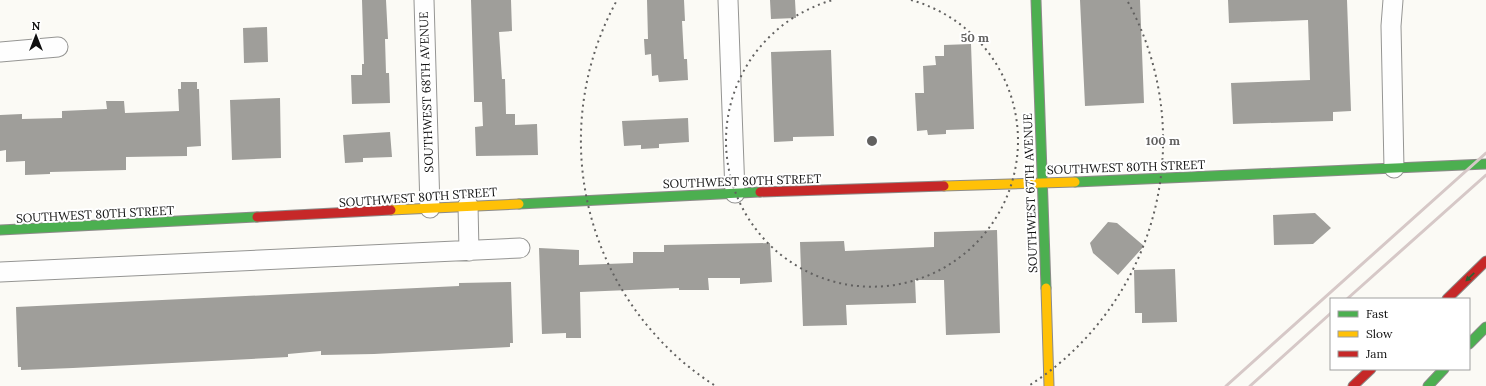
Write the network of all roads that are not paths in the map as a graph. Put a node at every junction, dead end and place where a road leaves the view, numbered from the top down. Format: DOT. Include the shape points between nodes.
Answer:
graph roads {
  1 [pos="424,0"];
  2 [pos="728,0"];
  3 [pos="1036,0"];
  4 [pos="1393,0"];
  5 [pos="58,47"];
  6 [pos="0,52"];
  7 [pos="1486,164"];
  8 [pos="1394,168"];
  9 [pos="1041,182"];
  10 [pos="735,193"];
  11 [pos="468,205"];
  12 [pos="430,208"];
  13 [pos="0,230"];
  14 [pos="520,248"];
  15 [pos="469,251"];
  16 [pos="1486,261"];
  17 [pos="0,272"];
  18 [pos="1448,298"];
  19 [pos="1486,328"];
  20 [pos="1470,343"];
  21 [pos="1371,370"];
  22 [pos="1443,370"];
  23 [pos="1049,386"];
  24 [pos="1353,386"];
  25 [pos="1428,386"];
  1 -- 12 [label="street, SOUTHWEST 68TH AVENUE"];
  2 -- 10 [label="street"];
  3 -- 9 [label="main road, SOUTHWEST 67TH AVENUE"];
  4 -- 8 [label="street" via="1390,26"];
  5 -- 6 [label="street"];
  7 -- 8 [label="main road, SOUTHWEST 80TH STREET"];
  8 -- 9 [label="main road, SOUTHWEST 80TH STREET"];
  9 -- 10 [label="main road, SOUTHWEST 80TH STREET"];
  9 -- 23 [label="main road, SOUTHWEST 67TH AVENUE"];
  10 -- 11 [label="main road, SOUTHWEST 80TH STREET"];
  11 -- 12 [label="main road, SOUTHWEST 80TH STREET"];
  11 -- 15 [label="street"];
  12 -- 13 [label="main road, SOUTHWEST 80TH STREET"];
  14 -- 15 [label="street"];
  15 -- 17 [label="street"];
  16 -- 18 [label="main road, one-way"];
  19 -- 20 [label="main road"];
  21 -- 24 [label="main road"];
  22 -- 25 [label="main road"];
}
